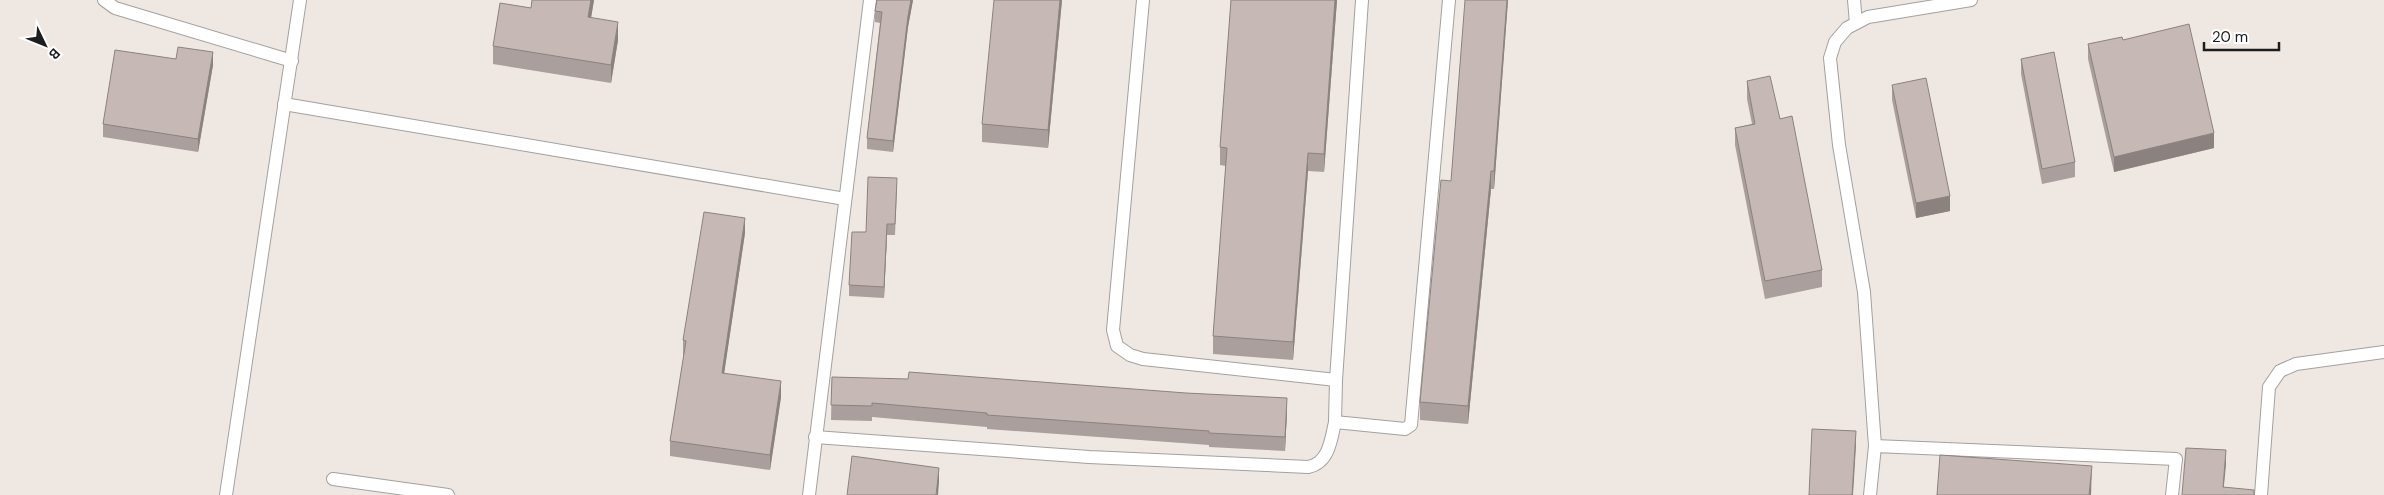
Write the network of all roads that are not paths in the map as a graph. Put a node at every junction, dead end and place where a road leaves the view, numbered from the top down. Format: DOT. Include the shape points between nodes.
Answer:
graph roads {
  1 [pos="104,0"];
  2 [pos="300,0"];
  3 [pos="870,0"];
  4 [pos="1143,0"];
  5 [pos="1362,0"];
  6 [pos="1449,0"];
  7 [pos="1854,0"];
  8 [pos="1971,0"];
  9 [pos="1856,23"];
  10 [pos="292,61"];
  11 [pos="284,104"];
  12 [pos="845,199"];
  13 [pos="2384,352"];
  14 [pos="1336,380"];
  15 [pos="1335,422"];
  16 [pos="815,437"];
  17 [pos="1875,446"];
  18 [pos="333,479"];
  19 [pos="226,495"];
  20 [pos="448,495"];
  21 [pos="809,495"];
  22 [pos="1870,495"];
  23 [pos="2172,495"];
  24 [pos="2261,495"];
  1 -- 10 [label="lane" via="115,8"];
  2 -- 10 [label="lane"];
  3 -- 12 [label="lane"];
  4 -- 14 [label="lane" via="1113,330 1117,346 1143,359"];
  5 -- 14 [label="lane"];
  6 -- 15 [label="lane" via="1411,425 1405,429"];
  7 -- 9 [label="lane"];
  8 -- 9 [label="lane" via="1868,17"];
  9 -- 17 [label="lane" via="1835,42 1830,58 1839,145 1864,292"];
  10 -- 11 [label="lane"];
  11 -- 12 [label="lane"];
  11 -- 19 [label="lane"];
  12 -- 16 [label="lane"];
  13 -- 24 [label="lane" via="2296,364 2280,371 2269,387"];
  14 -- 15 [label="lane"];
  15 -- 16 [label="lane" via="1329,449 1315,466 1308,467 1089,457"];
  16 -- 21 [label="lane"];
  17 -- 22 [label="lane"];
  17 -- 23 [label="lane" via="2176,459"];
  18 -- 20 [label="lane"];
}
